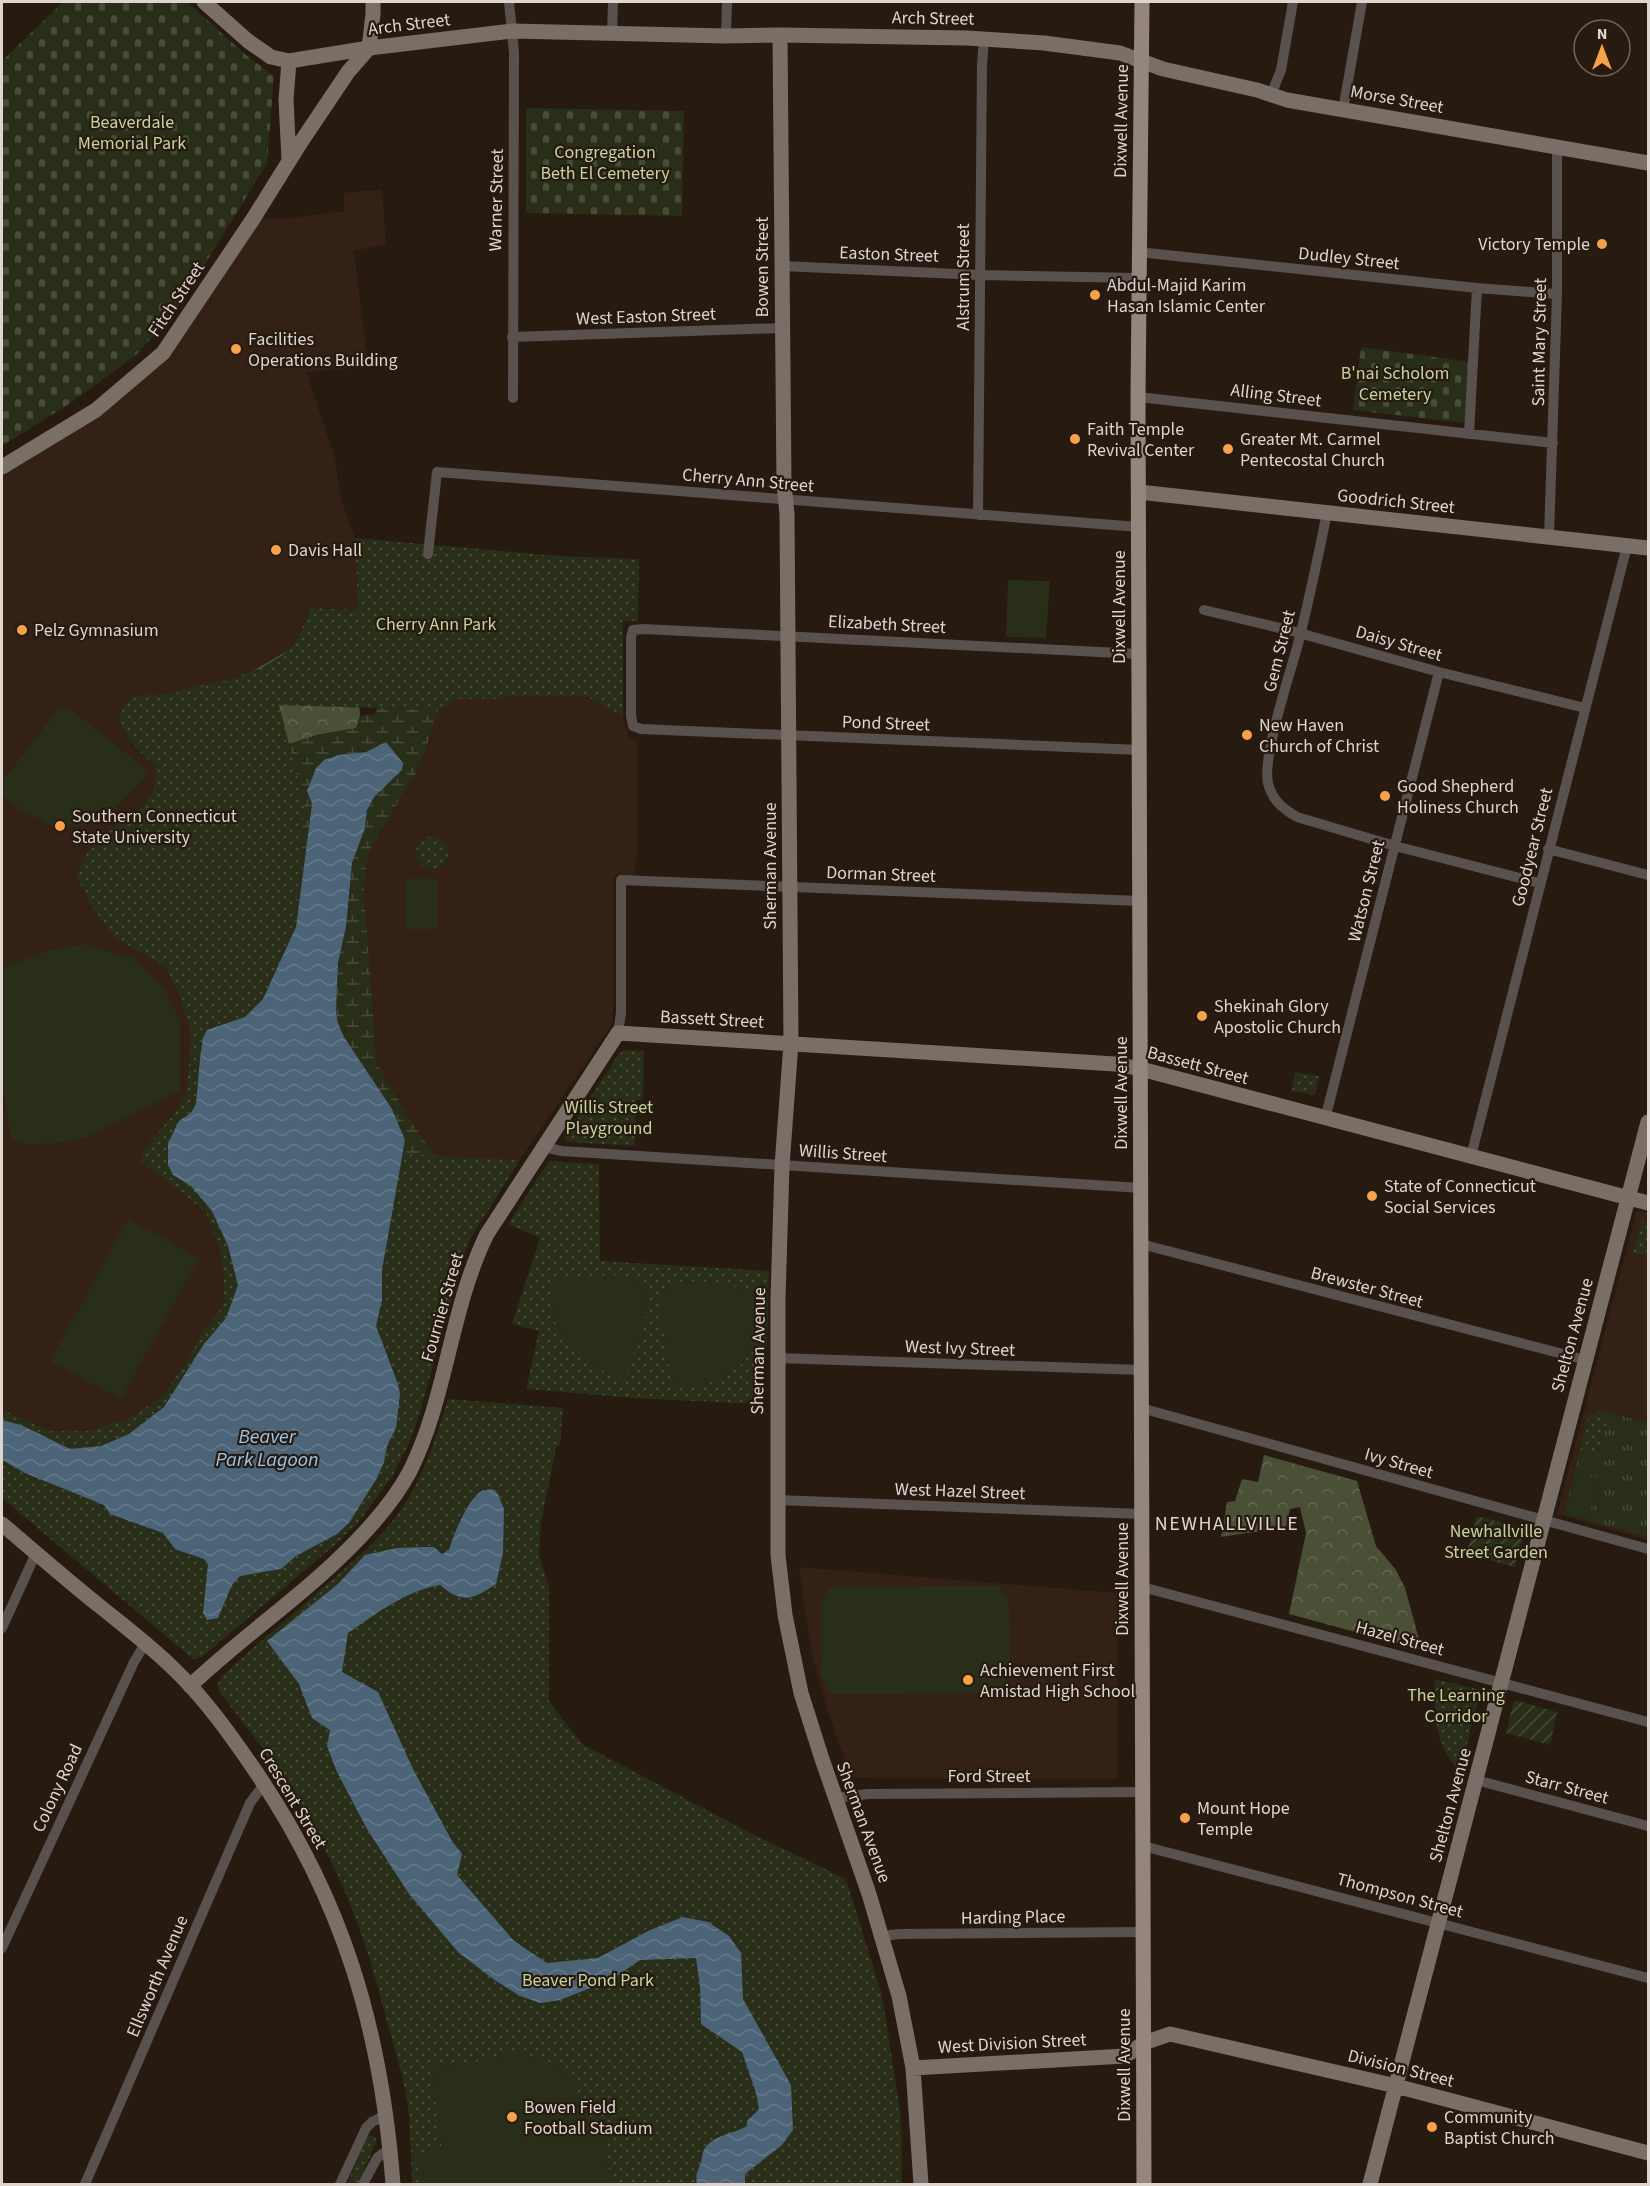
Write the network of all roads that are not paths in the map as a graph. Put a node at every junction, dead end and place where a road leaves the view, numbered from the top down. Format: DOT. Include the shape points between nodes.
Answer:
graph roads {
  1 [pos="204,2"];
  2 [pos="373,2"];
  3 [pos="509,2"];
  4 [pos="613,2"];
  5 [pos="727,2"];
  6 [pos="1142,2"];
  7 [pos="1293,2"];
  8 [pos="1362,2"];
  9 [pos="512,31"];
  10 [pos="612,34"];
  11 [pos="780,35"];
  12 [pos="726,36"];
  13 [pos="984,39"];
  14 [pos="369,48"];
  15 [pos="289,61"];
  16 [pos="1141,61"];
  17 [pos="1271,95"];
  18 [pos="1343,110"];
  19 [pos="1557,147"];
  20 [pos="289,160"];
  21 [pos="1648,163"];
  22 [pos="1138,252"];
  23 [pos="782,266"];
  24 [pos="980,275"];
  25 [pos="1138,278"];
  26 [pos="1477,288"];
  27 [pos="1557,294"];
  28 [pos="782,328"];
  29 [pos="512,337"];
  30 [pos="1138,397"];
  31 [pos="513,398"];
  32 [pos="1469,435"];
  33 [pos="1553,443"];
  34 [pos="2,467"];
  35 [pos="1139,492"];
  36 [pos="786,500"];
  37 [pos="1327,513"];
  38 [pos="978,515"];
  39 [pos="1138,527"];
  40 [pos="1549,537"];
  41 [pos="1627,546"];
  42 [pos="1648,548"];
  43 [pos="428,554"];
  44 [pos="1204,610"];
  45 [pos="1300,633"];
  46 [pos="788,636"];
  47 [pos="1139,654"];
  48 [pos="1439,672"];
  49 [pos="1585,708"];
  50 [pos="633,726"];
  51 [pos="789,735"];
  52 [pos="1140,750"];
  53 [pos="1395,846"];
  54 [pos="1548,849"];
  55 [pos="1648,875"];
  56 [pos="621,880"];
  57 [pos="1539,883"];
  58 [pos="790,887"];
  59 [pos="1139,901"];
  60 [pos="618,1034"];
  61 [pos="791,1043"];
  62 [pos="1141,1069"];
  63 [pos="1325,1119"];
  64 [pos="1648,1122"];
  65 [pos="543,1148"];
  66 [pos="1471,1156"];
  67 [pos="782,1166"];
  68 [pos="1141,1188"];
  69 [pos="1629,1197"];
  70 [pos="1648,1203"];
  71 [pos="1141,1244"];
  72 [pos="777,1358"];
  73 [pos="1586,1360"];
  74 [pos="1142,1370"];
  75 [pos="1141,1408"];
  76 [pos="777,1500"];
  77 [pos="1142,1514"];
  78 [pos="1544,1521"];
  79 [pos="2,1524"];
  80 [pos="1648,1549"];
  81 [pos="36,1553"];
  82 [pos="1142,1587"];
  83 [pos="2,1628"];
  84 [pos="146,1642"];
  85 [pos="1502,1683"];
  86 [pos="190,1686"];
  87 [pos="1648,1722"];
  88 [pos="1476,1780"];
  89 [pos="264,1784"];
  90 [pos="1142,1792"];
  91 [pos="836,1798"];
  92 [pos="1648,1826"];
  93 [pos="1143,1846"];
  94 [pos="1438,1922"];
  95 [pos="1142,1932"];
  96 [pos="883,1936"];
  97 [pos="2,1948"];
  98 [pos="1648,1978"];
  99 [pos="1144,2043"];
  100 [pos="913,2068"];
  101 [pos="1396,2086"];
  102 [pos="386,2115"];
  103 [pos="390,2148"];
  104 [pos="1648,2153"];
  105 [pos="85,2184"];
  106 [pos="340,2184"];
  107 [pos="363,2184"];
  108 [pos="393,2184"];
  109 [pos="921,2184"];
  110 [pos="1144,2184"];
  111 [pos="1370,2184"];
  1 -- 15 [label="main road" via="271,57"];
  2 -- 14 [label="main road"];
  3 -- 9 [label="street, Warner Street"];
  4 -- 10 [label="street"];
  5 -- 12 [label="street"];
  6 -- 16 [label="main road, Dixwell Avenue"];
  7 -- 17 [label="street" via="1281,70"];
  8 -- 18 [label="street"];
  9 -- 10 [label="main road, Arch Street"];
  9 -- 14 [label="main road, Arch Street"];
  9 -- 29 [label="street, Warner Street"];
  10 -- 12 [label="main road, Arch Street"];
  11 -- 12 [label="main road, Arch Street"];
  11 -- 13 [label="main road, Arch Street"];
  11 -- 23 [label="main road, Bowen Street"];
  13 -- 16 [label="main road, Arch Street" via="1093,49"];
  13 -- 24 [label="street, Alstrum Street"];
  14 -- 15 [label="main road, Arch Street"];
  14 -- 20 [label="main road, Fitch Street" via="348,72"];
  15 -- 20 [label="main road"];
  16 -- 17 [label="main road, Morse Street"];
  16 -- 22 [label="main road, Dixwell Avenue"];
  17 -- 18 [label="main road, Morse Street"];
  18 -- 19 [label="main road, Morse Street"];
  19 -- 21 [label="main road, Morse Street"];
  19 -- 27 [label="street, Saint Mary Street"];
  20 -- 34 [label="main road, Fitch Street" via="163,353 96,410"];
  22 -- 25 [label="main road, Dixwell Avenue"];
  22 -- 26 [label="street, Dudley Street"];
  23 -- 24 [label="street, Easton Street"];
  23 -- 28 [label="main road, Bowen Street"];
  24 -- 25 [label="street, Easton Street"];
  24 -- 38 [label="street, Alstrum Street"];
  25 -- 30 [label="main road, Dixwell Avenue"];
  26 -- 27 [label="street, Dudley Street"];
  26 -- 32 [label="street"];
  27 -- 33 [label="street, Saint Mary Street"];
  28 -- 29 [label="street, West Easton Street"];
  28 -- 36 [label="main road, Bowen Street"];
  29 -- 31 [label="street, Warner Street"];
  30 -- 32 [label="street, Alling Street"];
  30 -- 35 [label="main road, Dixwell Avenue"];
  32 -- 33 [label="street, Alling Street"];
  33 -- 40 [label="street, Saint Mary Street"];
  35 -- 37 [label="main road, Goodrich Street"];
  35 -- 39 [label="main road, Dixwell Avenue"];
  36 -- 38 [label="street, Cherry Ann Street"];
  36 -- 43 [label="street, Cherry Ann Street" via="437,472"];
  36 -- 46 [label="main road, Sherman Avenue"];
  37 -- 40 [label="main road, Goodrich Street"];
  37 -- 45 [label="street, Gem Street"];
  38 -- 39 [label="street, Cherry Ann Street"];
  39 -- 47 [label="main road, Dixwell Avenue"];
  40 -- 41 [label="main road, Goodrich Street"];
  41 -- 42 [label="main road, Goodrich Street"];
  41 -- 49 [label="street, Goodyear Street"];
  44 -- 45 [label="street, Daisy Street"];
  45 -- 48 [label="street, Daisy Street"];
  45 -- 53 [label="street, Gem Street" via="1268,756 1268,783 1273,796 1297,817"];
  46 -- 47 [label="street, Elizabeth Street"];
  46 -- 50 [label="street, Elizabeth Street" via="633,630"];
  46 -- 51 [label="main road, Sherman Avenue"];
  47 -- 52 [label="main road, Dixwell Avenue"];
  48 -- 49 [label="street, Daisy Street"];
  48 -- 53 [label="street, Watson Street"];
  49 -- 54 [label="street, Goodyear Street"];
  50 -- 51 [label="street, Pond Street"];
  51 -- 52 [label="street, Pond Street"];
  51 -- 58 [label="main road, Sherman Avenue"];
  52 -- 59 [label="main road, Dixwell Avenue"];
  53 -- 57 [label="street"];
  53 -- 63 [label="street, Watson Street"];
  54 -- 55 [label="street"];
  54 -- 57 [label="street, Goodyear Street"];
  56 -- 58 [label="street, Dorman Street"];
  56 -- 60 [label="street, Fournier Street"];
  57 -- 66 [label="street, Goodyear Street"];
  58 -- 59 [label="street, Dorman Street"];
  58 -- 61 [label="main road, Sherman Avenue"];
  59 -- 62 [label="main road, Dixwell Avenue"];
  60 -- 61 [label="main road, Bassett Street"];
  60 -- 65 [label="main road, Fournier Street"];
  61 -- 62 [label="main road, Bassett Street" via="1115,1064"];
  61 -- 67 [label="main road, Sherman Avenue"];
  62 -- 63 [label="main road, Bassett Street"];
  62 -- 68 [label="main road, Dixwell Avenue"];
  63 -- 66 [label="main road, Bassett Street"];
  64 -- 69 [label="main road, Shelton Avenue"];
  65 -- 67 [label="street, Willis Street"];
  65 -- 86 [label="main road, Fournier Street" via="477,1255 426,1435 399,1489 360,1538 331,1566"];
  66 -- 69 [label="main road, Bassett Street"];
  67 -- 68 [label="street, Willis Street"];
  67 -- 72 [label="main road, Sherman Avenue"];
  68 -- 71 [label="main road, Dixwell Avenue"];
  69 -- 70 [label="main road, Bassett Street"];
  69 -- 73 [label="main road, Shelton Avenue"];
  71 -- 73 [label="street, Brewster Street"];
  71 -- 74 [label="main road, Dixwell Avenue"];
  72 -- 74 [label="street, West Ivy Street"];
  72 -- 76 [label="main road, Sherman Avenue"];
  73 -- 78 [label="main road, Shelton Avenue"];
  74 -- 75 [label="main road, Dixwell Avenue"];
  75 -- 77 [label="main road, Dixwell Avenue"];
  75 -- 78 [label="street, Ivy Street"];
  76 -- 77 [label="street, West Hazel Street"];
  76 -- 91 [label="main road, Sherman Avenue" via="779,1566 790,1644 801,1693"];
  77 -- 82 [label="main road, Dixwell Avenue"];
  78 -- 80 [label="street, Ivy Street"];
  78 -- 85 [label="main road, Shelton Avenue"];
  79 -- 81 [label="main road, Crescent Street"];
  81 -- 83 [label="street"];
  81 -- 84 [label="main road, Crescent Street"];
  82 -- 85 [label="street, Hazel Street"];
  82 -- 90 [label="main road, Dixwell Avenue"];
  84 -- 86 [label="main road, Crescent Street"];
  84 -- 97 [label="street, Colony Road"];
  85 -- 87 [label="street, Hazel Street"];
  85 -- 88 [label="main road, Shelton Avenue"];
  86 -- 89 [label="main road, Crescent Street"];
  88 -- 92 [label="street, Starr Street"];
  88 -- 94 [label="main road, Shelton Avenue"];
  89 -- 102 [label="main road, Crescent Street" via="298,1838 351,1958 376,2050"];
  89 -- 105 [label="street, Ellsworth Avenue" via="250,1803"];
  90 -- 91 [label="street, Ford Street" via="868,1794"];
  90 -- 93 [label="main road, Dixwell Avenue"];
  91 -- 96 [label="main road, Sherman Avenue"];
  93 -- 94 [label="street, Thompson Street"];
  93 -- 95 [label="main road, Dixwell Avenue"];
  94 -- 98 [label="street, Thompson Street"];
  94 -- 101 [label="main road, Shelton Avenue"];
  95 -- 96 [label="street, Harding Place"];
  95 -- 99 [label="main road, Dixwell Avenue"];
  96 -- 100 [label="main road, Sherman Avenue"];
  99 -- 100 [label="main road, West Division Street" via="1125,2056"];
  99 -- 101 [label="main road, Division Street" via="1170,2034"];
  99 -- 110 [label="main road, Dixwell Avenue"];
  100 -- 109 [label="main road, Sherman Avenue"];
  101 -- 104 [label="main road, Division Street"];
  101 -- 111 [label="main road, Shelton Avenue"];
  102 -- 103 [label="main road, Crescent Street"];
  102 -- 106 [label="street" via="366,2128"];
  103 -- 107 [label="street" via="377,2158"];
  103 -- 108 [label="main road, Crescent Street"];
}
